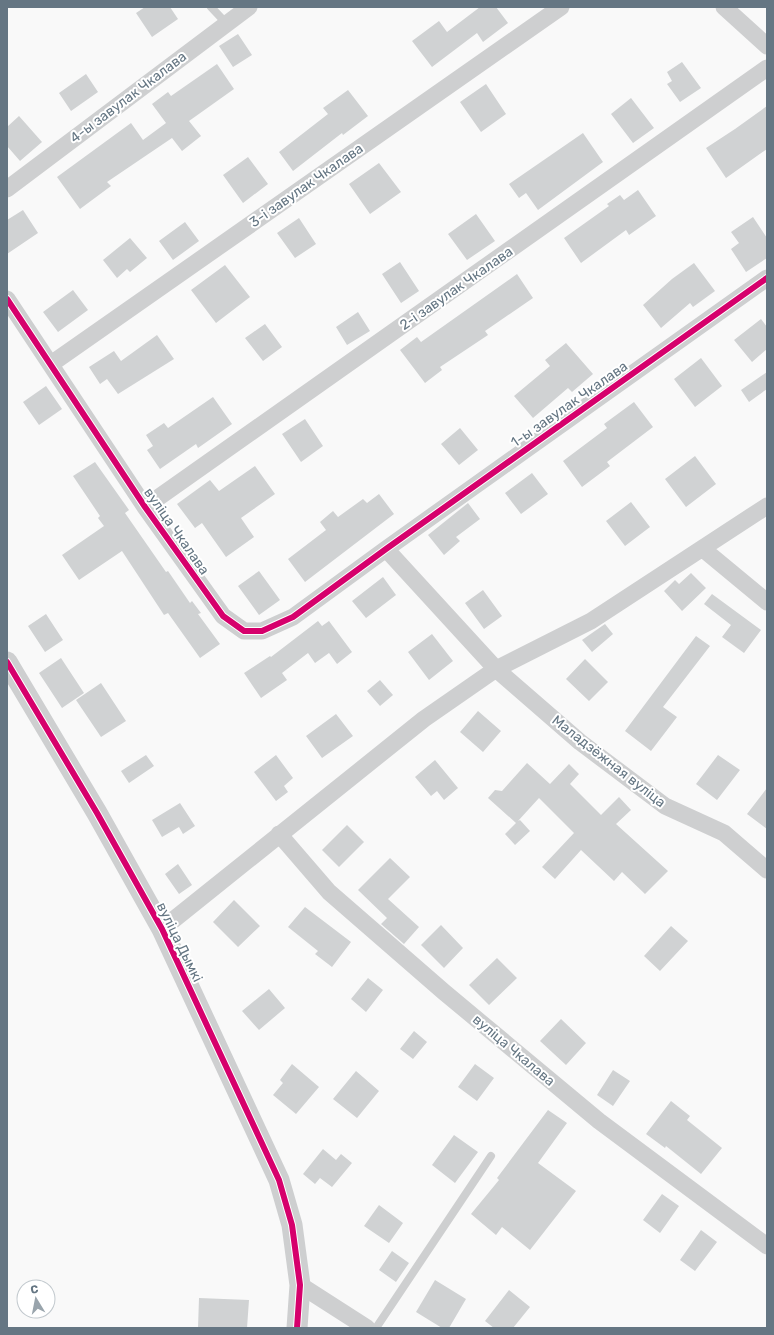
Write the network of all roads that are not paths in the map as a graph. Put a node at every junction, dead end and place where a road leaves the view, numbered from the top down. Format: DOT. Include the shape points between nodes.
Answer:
graph roads {
  1 [pos="211,7"];
  2 [pos="249,7"];
  3 [pos="561,7"];
  4 [pos="724,7"];
  5 [pos="226,23"];
  6 [pos="767,46"];
  7 [pos="767,68"];
  8 [pos="7,189"];
  9 [pos="767,278"];
  10 [pos="7,298"];
  11 [pos="51,364"];
  12 [pos="767,506"];
  13 [pos="145,507"];
  14 [pos="386,549"];
  15 [pos="703,549"];
  16 [pos="767,602"];
  17 [pos="7,662"];
  18 [pos="496,668"];
  19 [pos="279,834"];
  20 [pos="767,870"];
  21 [pos="162,929"];
  22 [pos="491,1156"];
  23 [pos="767,1246"];
  24 [pos="300,1285"];
  25 [pos="297,1328"];
  26 [pos="367,1328"];
  27 [pos="376,1328"];
  1 -- 5 [label="lane"];
  2 -- 5 [label="street, 4-ы завулак Чкалава"];
  3 -- 11 [label="street, 3-і завулак Чкалава"];
  4 -- 6 [label="street"];
  5 -- 8 [label="street, 4-ы завулак Чкалава"];
  7 -- 13 [label="street, 2-і завулак Чкалава"];
  9 -- 14 [label="street, 1-ы завулак Чкалава"];
  10 -- 11 [label="street, вуліца Чкалава"];
  11 -- 13 [label="street, вуліца Чкалава"];
  12 -- 15 [label="street"];
  13 -- 14 [label="street, вуліца Чкалава" via="223,616 244,631 262,631 293,617"];
  14 -- 18 [label="street, Маладзёжная вуліца"];
  15 -- 16 [label="street"];
  15 -- 18 [label="street" via="591,621"];
  17 -- 21 [label="street, вуліца Дымкі" via="97,813"];
  18 -- 19 [label="street" via="424,719"];
  18 -- 20 [label="street, Маладзёжная вуліца" via="580,742 665,806 724,834"];
  19 -- 21 [label="street"];
  19 -- 23 [label="street, вуліца Чкалава" via="329,892 444,992 599,1121"];
  21 -- 24 [label="street, вуліца Дымкі" via="280,1180 292,1225"];
  22 -- 27 [label="lane"];
  24 -- 25 [label="street, вуліца Дымкі"];
  24 -- 26 [label="street"];
}
